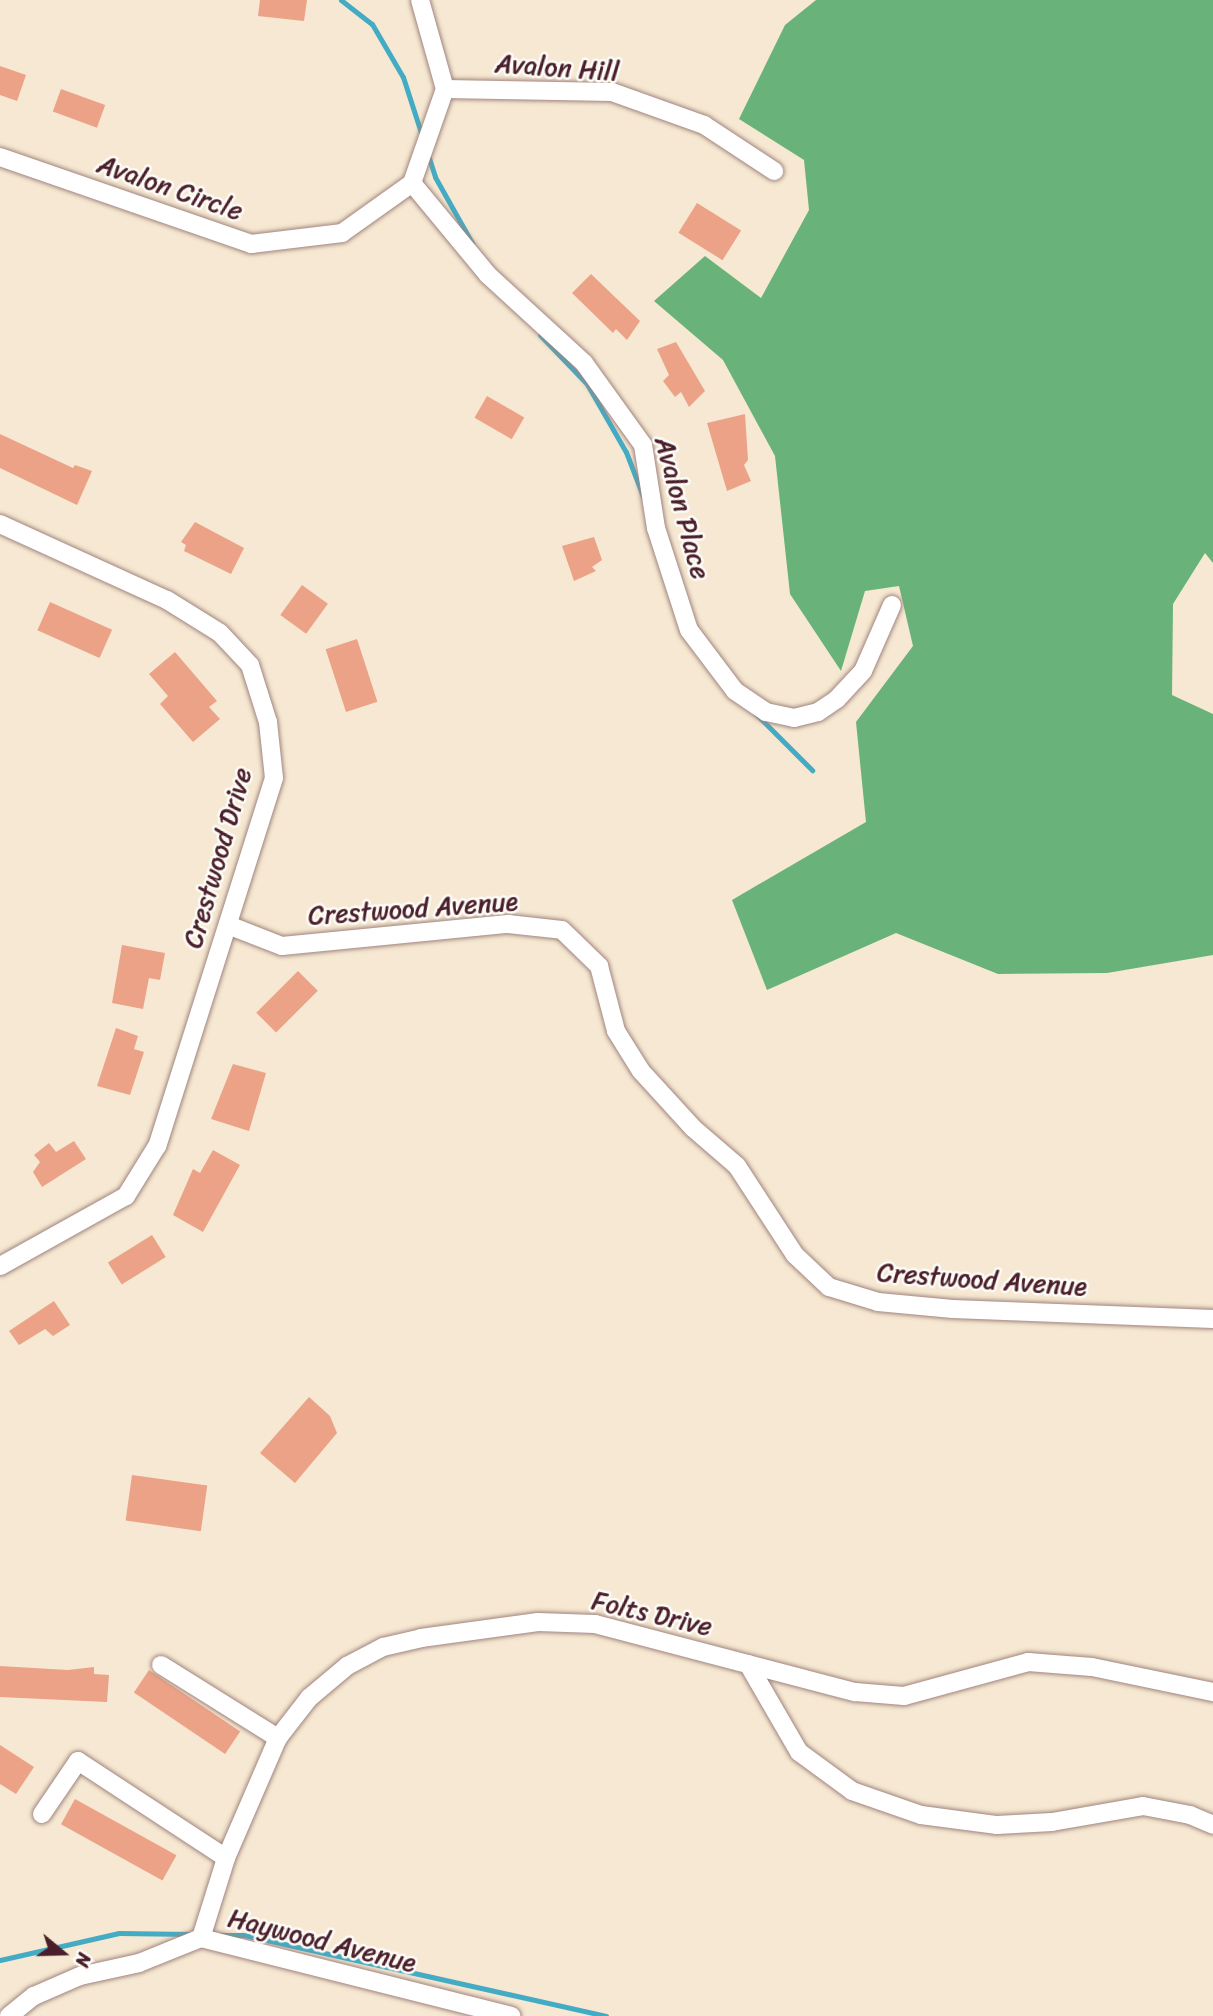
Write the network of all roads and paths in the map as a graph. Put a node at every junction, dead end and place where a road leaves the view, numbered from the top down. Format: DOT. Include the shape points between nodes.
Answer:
graph roads {
  1 [pos="420,0"];
  2 [pos="445,89"];
  3 [pos="0,157"];
  4 [pos="774,171"];
  5 [pos="412,183"];
  6 [pos="0,524"];
  7 [pos="892,605"];
  8 [pos="228,925"];
  9 [pos="0,1266"];
  10 [pos="1213,1319"];
  11 [pos="748,1664"];
  12 [pos="161,1665"];
  13 [pos="1213,1692"];
  14 [pos="278,1738"];
  15 [pos="42,1814"];
  16 [pos="1213,1825"];
  17 [pos="226,1858"];
  18 [pos="201,1938"];
  19 [pos="9,2016"];
  20 [pos="510,2016"];
  1 -- 2 [label="street"];
  2 -- 4 [label="street, Avalon Hill" via="612,92 704,125"];
  2 -- 5 [label="street"];
  3 -- 5 [label="street, Avalon Circle" via="251,244 342,233"];
  5 -- 7 [label="street, Avalon Place" via="488,275 584,363 643,445 656,527 689,630 735,691 766,712 794,718 818,712 863,671"];
  6 -- 8 [label="street, Crestwood Drive" via="167,600 220,633 250,665 268,722 274,778"];
  8 -- 9 [label="street, Crestwood Drive" via="158,1146 126,1196"];
  8 -- 10 [label="street, Crestwood Avenue" via="282,946 508,924 562,930 600,966 616,1031 641,1071 693,1128 737,1166 795,1255 829,1287 878,1302 953,1309"];
  11 -- 13 [label="street, Folts Drive" via="855,1692 904,1696 1028,1662 1092,1667"];
  11 -- 14 [label="street, Folts Drive" via="595,1624 480,1626 383,1647 347,1666 309,1698"];
  11 -- 16 [label="street" via="799,1752 852,1791 920,1815 997,1825 1052,1822 1143,1806 1190,1815"];
  12 -- 14 [label="street"];
  14 -- 17 [label="street, Folts Drive"];
  15 -- 17 [label="street" via="78,1760"];
  17 -- 18 [label="street, Folts Drive"];
  18 -- 19 [label="street, Haywood Avenue" via="139,1963 80,1976 34,1996"];
  18 -- 20 [label="street, Haywood Avenue"];
}
